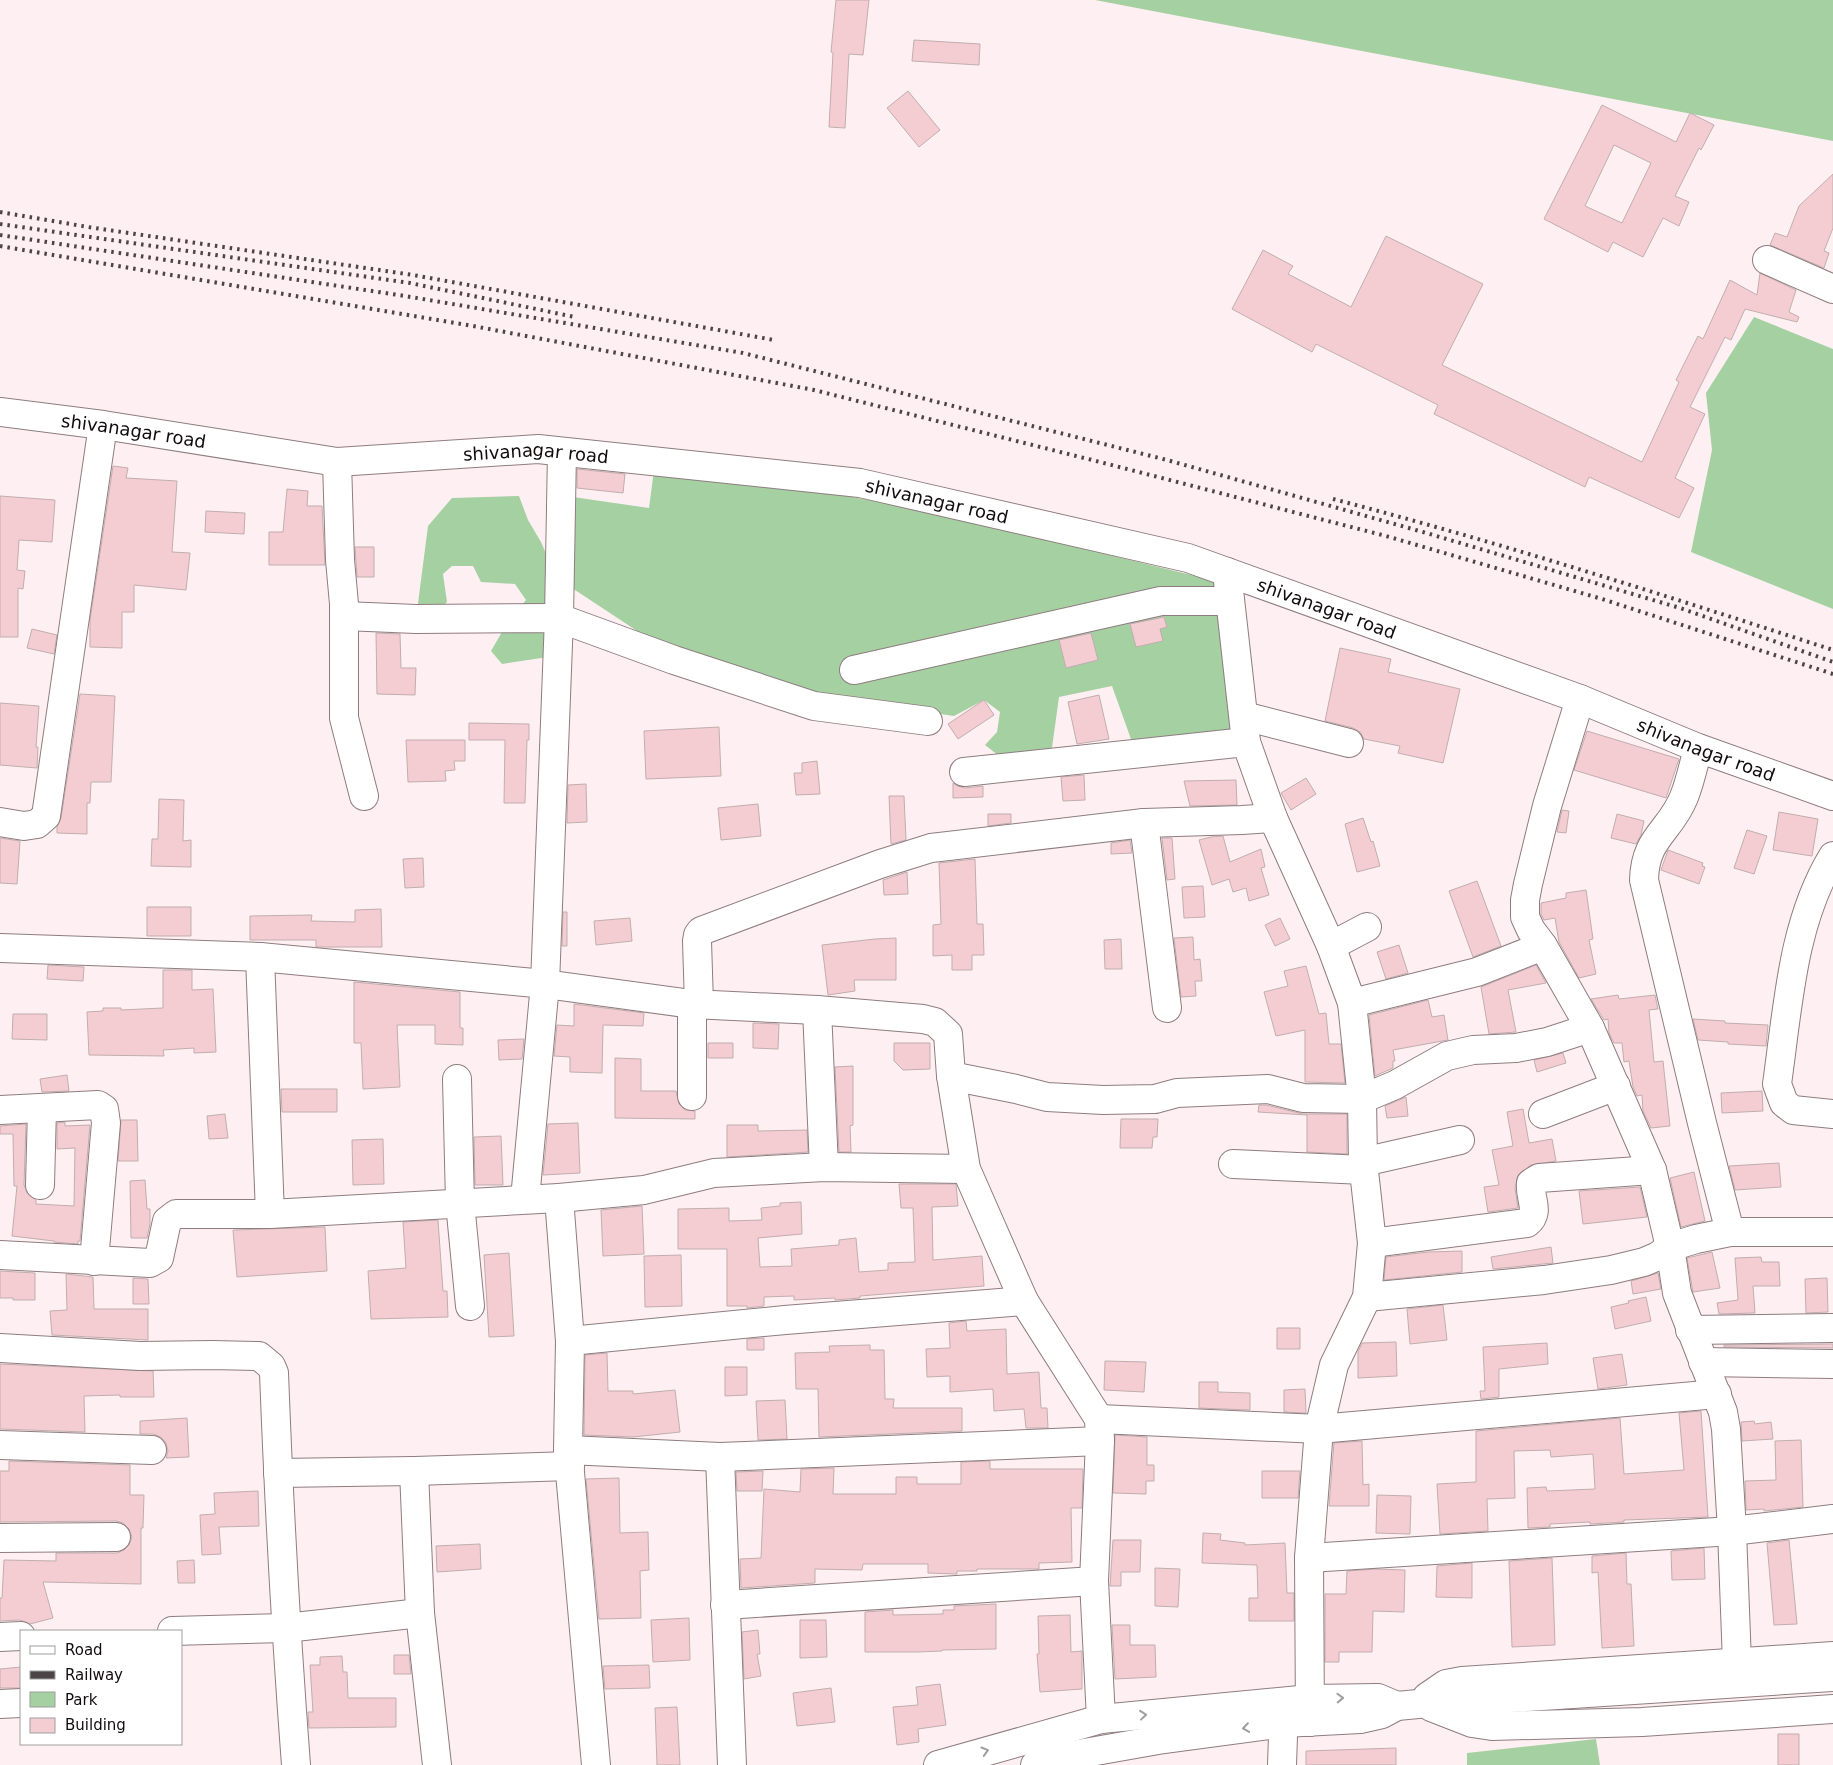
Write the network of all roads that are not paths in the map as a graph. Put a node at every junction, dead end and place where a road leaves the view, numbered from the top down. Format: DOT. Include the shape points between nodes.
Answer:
graph roads {
  1 [pos="1767,260"];
  2 [pos="1832,285"];
  3 [pos="0,412"];
  4 [pos="103,425"];
  5 [pos="562,452"];
  6 [pos="337,462"];
  7 [pos="1228,572"];
  8 [pos="1230,601"];
  9 [pos="344,616"];
  10 [pos="559,618"];
  11 [pos="854,670"];
  12 [pos="1580,699"];
  13 [pos="928,721"];
  14 [pos="1245,729"];
  15 [pos="1349,743"];
  16 [pos="1698,748"];
  17 [pos="964,772"];
  18 [pos="364,796"];
  19 [pos="1833,796"];
  20 [pos="1273,818"];
  21 [pos="0,822"];
  22 [pos="1144,823"];
  23 [pos="1833,856"];
  24 [pos="1368,927"];
  25 [pos="1331,946"];
  26 [pos="1543,946"];
  27 [pos="0,948"];
  28 [pos="260,957"];
  29 [pos="545,984"];
  30 [pos="1352,1003"];
  31 [pos="696,1004"];
  32 [pos="1167,1008"];
  33 [pos="817,1010"];
  34 [pos="1590,1028"];
  35 [pos="950,1076"];
  36 [pos="457,1079"];
  37 [pos="1616,1086"];
  38 [pos="692,1096"];
  39 [pos="1362,1099"];
  40 [pos="42,1108"];
  41 [pos="0,1110"];
  42 [pos="1543,1114"];
  43 [pos="1833,1114"];
  44 [pos="1460,1140"];
  45 [pos="1233,1164"];
  46 [pos="1364,1166"];
  47 [pos="824,1167"];
  48 [pos="966,1168"];
  49 [pos="1652,1170"];
  50 [pos="40,1185"];
  51 [pos="559,1198"];
  52 [pos="524,1199"];
  53 [pos="460,1203"];
  54 [pos="270,1214"];
  55 [pos="1730,1232"];
  56 [pos="1833,1232"];
  57 [pos="1372,1242"];
  58 [pos="1670,1247"];
  59 [pos="0,1255"];
  60 [pos="94,1261"];
  61 [pos="1367,1297"];
  62 [pos="1024,1301"];
  63 [pos="470,1306"];
  64 [pos="1833,1328"];
  65 [pos="1690,1330"];
  66 [pos="570,1341"];
  67 [pos="0,1348"];
  68 [pos="1703,1362"];
  69 [pos="1833,1364"];
  70 [pos="1717,1394"];
  71 [pos="1319,1429"];
  72 [pos="1100,1430"];
  73 [pos="0,1446"];
  74 [pos="152,1450"];
  75 [pos="720,1457"];
  76 [pos="569,1458"];
  77 [pos="414,1471"];
  78 [pos="278,1473"];
  79 [pos="1833,1519"];
  80 [pos="1732,1531"];
  81 [pos="116,1537"];
  82 [pos="0,1538"];
  83 [pos="1309,1558"];
  84 [pos="1094,1582"];
  85 [pos="725,1606"];
  86 [pos="420,1613"];
  87 [pos="286,1628"];
  88 [pos="182,1631"];
  89 [pos="20,1636"];
  90 [pos="0,1637"];
  91 [pos="1833,1656"];
  92 [pos="1737,1663"];
  93 [pos="1833,1677"];
  94 [pos="0,1704"];
  95 [pos="20,1704"];
  96 [pos="1413,1705"];
  97 [pos="1833,1709"];
  98 [pos="1297,1711"];
  99 [pos="1101,1719"];
  100 [pos="1093,1758"];
  101 [pos="296,1765"];
  102 [pos="437,1765"];
  103 [pos="596,1765"];
  104 [pos="732,1765"];
  105 [pos="938,1765"];
  106 [pos="1036,1765"];
  107 [pos="1282,1765"];
  1 -- 2 [label="street"];
  3 -- 4 [label="street, shivanagar road"];
  4 -- 6 [label="street, shivanagar road"];
  4 -- 21 [label="street" via="46,816 37,824 24,826"];
  5 -- 6 [label="street, shivanagar road" via="538,449"];
  5 -- 7 [label="street, shivanagar road" via="860,483 1188,558"];
  5 -- 10 [label="street"];
  6 -- 9 [label="street"];
  7 -- 8 [label="street"];
  7 -- 12 [label="street, shivanagar road"];
  8 -- 11 [label="street" via="1161,601"];
  8 -- 14 [label="street"];
  9 -- 10 [label="street"];
  9 -- 18 [label="street" via="344,718"];
  10 -- 13 [label="street" via="814,706"];
  10 -- 29 [label="street"];
  12 -- 16 [label="street, shivanagar road"];
  12 -- 26 [label="street" via="1547,806 1525,900 1525,917"];
  14 -- 15 [label="street"];
  14 -- 17 [label="street"];
  14 -- 20 [label="street"];
  16 -- 19 [label="street, shivanagar road"];
  16 -- 55 [label="street" via="1684,797 1647,855 1644,880"];
  20 -- 22 [label="street"];
  20 -- 25 [label="street"];
  22 -- 31 [label="street" via="931,848 706,929 698,935 697,941"];
  22 -- 32 [label="street"];
  23 -- 43 [label="street" via="1808,913 1795,958 1777,1084 1784,1103 1792,1110"];
  24 -- 25 [label="street"];
  25 -- 30 [label="street"];
  26 -- 30 [label="street" via="1477,972"];
  26 -- 34 [label="street"];
  27 -- 28 [label="street"];
  28 -- 29 [label="street"];
  28 -- 54 [label="street"];
  29 -- 31 [label="street"];
  29 -- 52 [label="street"];
  30 -- 39 [label="street"];
  31 -- 33 [label="street"];
  31 -- 38 [label="street"];
  33 -- 35 [label="street" via="936,1022 948,1034"];
  33 -- 47 [label="street"];
  34 -- 37 [label="street"];
  34 -- 39 [label="street" via="1547,1042 1447,1056"];
  35 -- 39 [label="street" via="1046,1097 1104,1100 1268,1089 1303,1098"];
  35 -- 48 [label="street"];
  36 -- 53 [label="street"];
  37 -- 42 [label="street"];
  37 -- 49 [label="street"];
  39 -- 46 [label="street"];
  40 -- 41 [label="street"];
  40 -- 50 [label="street"];
  40 -- 60 [label="street" via="98,1105 104,1109 106,1123"];
  44 -- 46 [label="street"];
  45 -- 46 [label="street"];
  46 -- 57 [label="street"];
  47 -- 48 [label="street"];
  47 -- 51 [label="street" via="714,1173 644,1190"];
  48 -- 62 [label="street"];
  49 -- 57 [label="street" via="1539,1178 1531,1183 1535,1211 1527,1223"];
  49 -- 58 [label="street"];
  51 -- 52 [label="street"];
  51 -- 66 [label="street"];
  52 -- 53 [label="street"];
  53 -- 54 [label="street"];
  53 -- 63 [label="street"];
  54 -- 60 [label="street" via="176,1214 167,1221 159,1258 150,1263"];
  55 -- 56 [label="street"];
  55 -- 58 [label="street"];
  57 -- 61 [label="street"];
  58 -- 61 [label="street" via="1644,1262 1611,1270 1544,1280"];
  58 -- 65 [label="street" via="1677,1293"];
  59 -- 60 [label="street"];
  61 -- 71 [label="street" via="1334,1366"];
  62 -- 66 [label="street"];
  62 -- 72 [label="street"];
  64 -- 65 [label="street"];
  65 -- 68 [label="street"];
  66 -- 76 [label="street"];
  67 -- 78 [label="street" via="140,1356 259,1356 274,1373"];
  68 -- 69 [label="street"];
  68 -- 70 [label="street"];
  70 -- 71 [label="street"];
  70 -- 80 [label="street" via="1726,1429"];
  71 -- 72 [label="street"];
  71 -- 83 [label="street"];
  72 -- 75 [label="street"];
  72 -- 84 [label="street"];
  73 -- 74 [label="street"];
  75 -- 76 [label="street"];
  75 -- 85 [label="street"];
  76 -- 77 [label="street"];
  76 -- 103 [label="street"];
  77 -- 78 [label="street"];
  77 -- 86 [label="street"];
  78 -- 87 [label="street"];
  79 -- 80 [label="street"];
  80 -- 83 [label="street"];
  80 -- 92 [label="street"];
  81 -- 82 [label="street"];
  83 -- 98 [label="street"];
  84 -- 85 [label="street"];
  84 -- 99 [label="street"];
  85 -- 104 [label="street"];
  86 -- 87 [label="street"];
  86 -- 102 [label="street"];
  87 -- 88 [label="street"];
  87 -- 101 [label="street"];
  89 -- 90 [label="street"];
  91 -- 92 [label="street"];
  92 -- 96 [label="street" via="1462,1681 1446,1684"];
  93 -- 96 [label="street"];
  94 -- 95 [label="street"];
  96 -- 97 [label="street" via="1492,1726 1642,1722"];
  96 -- 98 [label="street" via="1378,1698"];
  99 -- 98 [label="street, one-way"];
  98 -- 100 [label="street, one-way" via="1158,1740"];
  98 -- 107 [label="street"];
  105 -- 99 [label="street, one-way"];
  100 -- 106 [label="street" via="1073,1755"];
}
